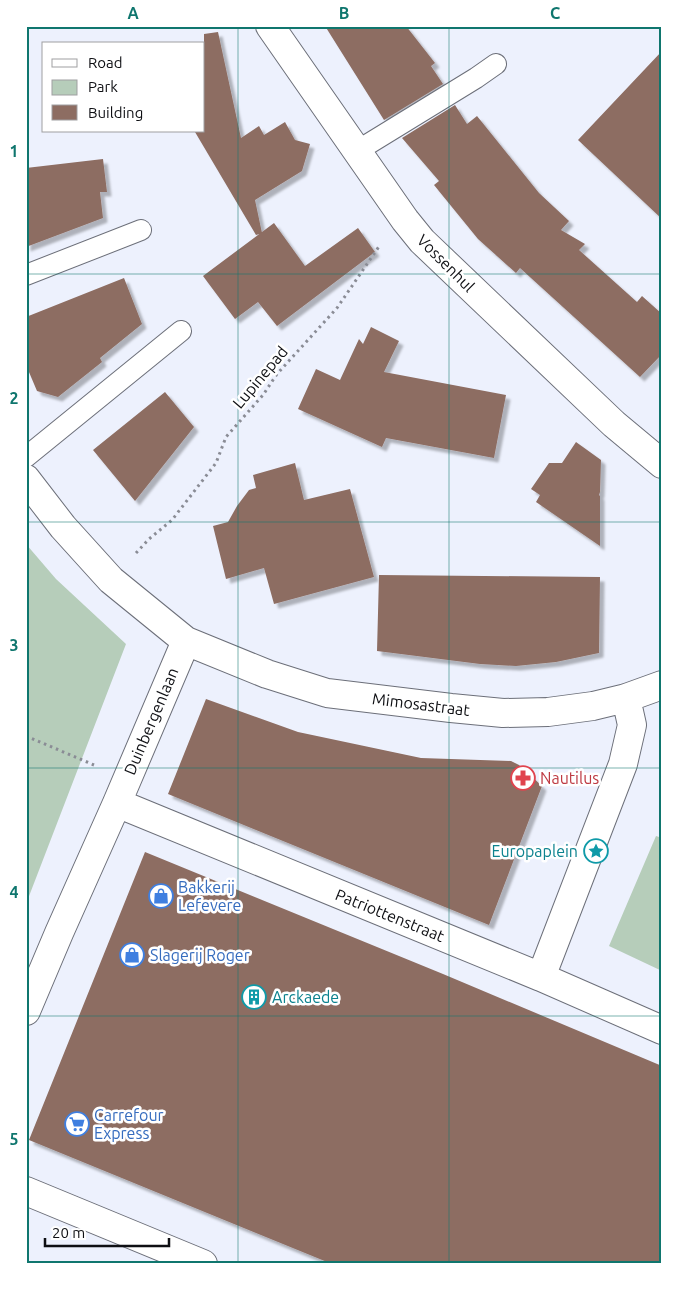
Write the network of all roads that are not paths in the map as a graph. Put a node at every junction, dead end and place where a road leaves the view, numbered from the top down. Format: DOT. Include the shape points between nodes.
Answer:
graph roads {
  1 [pos="270,26"];
  2 [pos="496,64"];
  3 [pos="357,152"];
  4 [pos="141,230"];
  5 [pos="26,275"];
  6 [pos="181,331"];
  7 [pos="26,457"];
  8 [pos="662,464"];
  9 [pos="26,479"];
  10 [pos="186,640"];
  11 [pos="662,685"];
  12 [pos="626,698"];
  13 [pos="122,791"];
  14 [pos="541,977"];
  15 [pos="26,1011"];
  16 [pos="662,1030"];
  17 [pos="26,1191"];
  18 [pos="202,1264"];
  1 -- 3 [label="street, Vossenhul"];
  2 -- 3 [label="lane"];
  3 -- 8 [label="street, Vossenhul" via="422,241 614,424"];
  4 -- 5 [label="lane"];
  6 -- 7 [label="lane"];
  9 -- 10 [label="street" via="63,527 111,580"];
  10 -- 12 [label="street, Mimosastraat" via="267,674 327,693 503,713 548,712"];
  10 -- 13 [label="street, Duinbergenlaan"];
  11 -- 12 [label="street, Mimosastraat"];
  12 -- 14 [label="street" via="632,725 623,764"];
  13 -- 14 [label="street, Patriottenstraat"];
  13 -- 15 [label="street, Duinbergenlaan"];
  14 -- 16 [label="street, Patriottenstraat"];
  17 -- 18 [label="street"];
}
